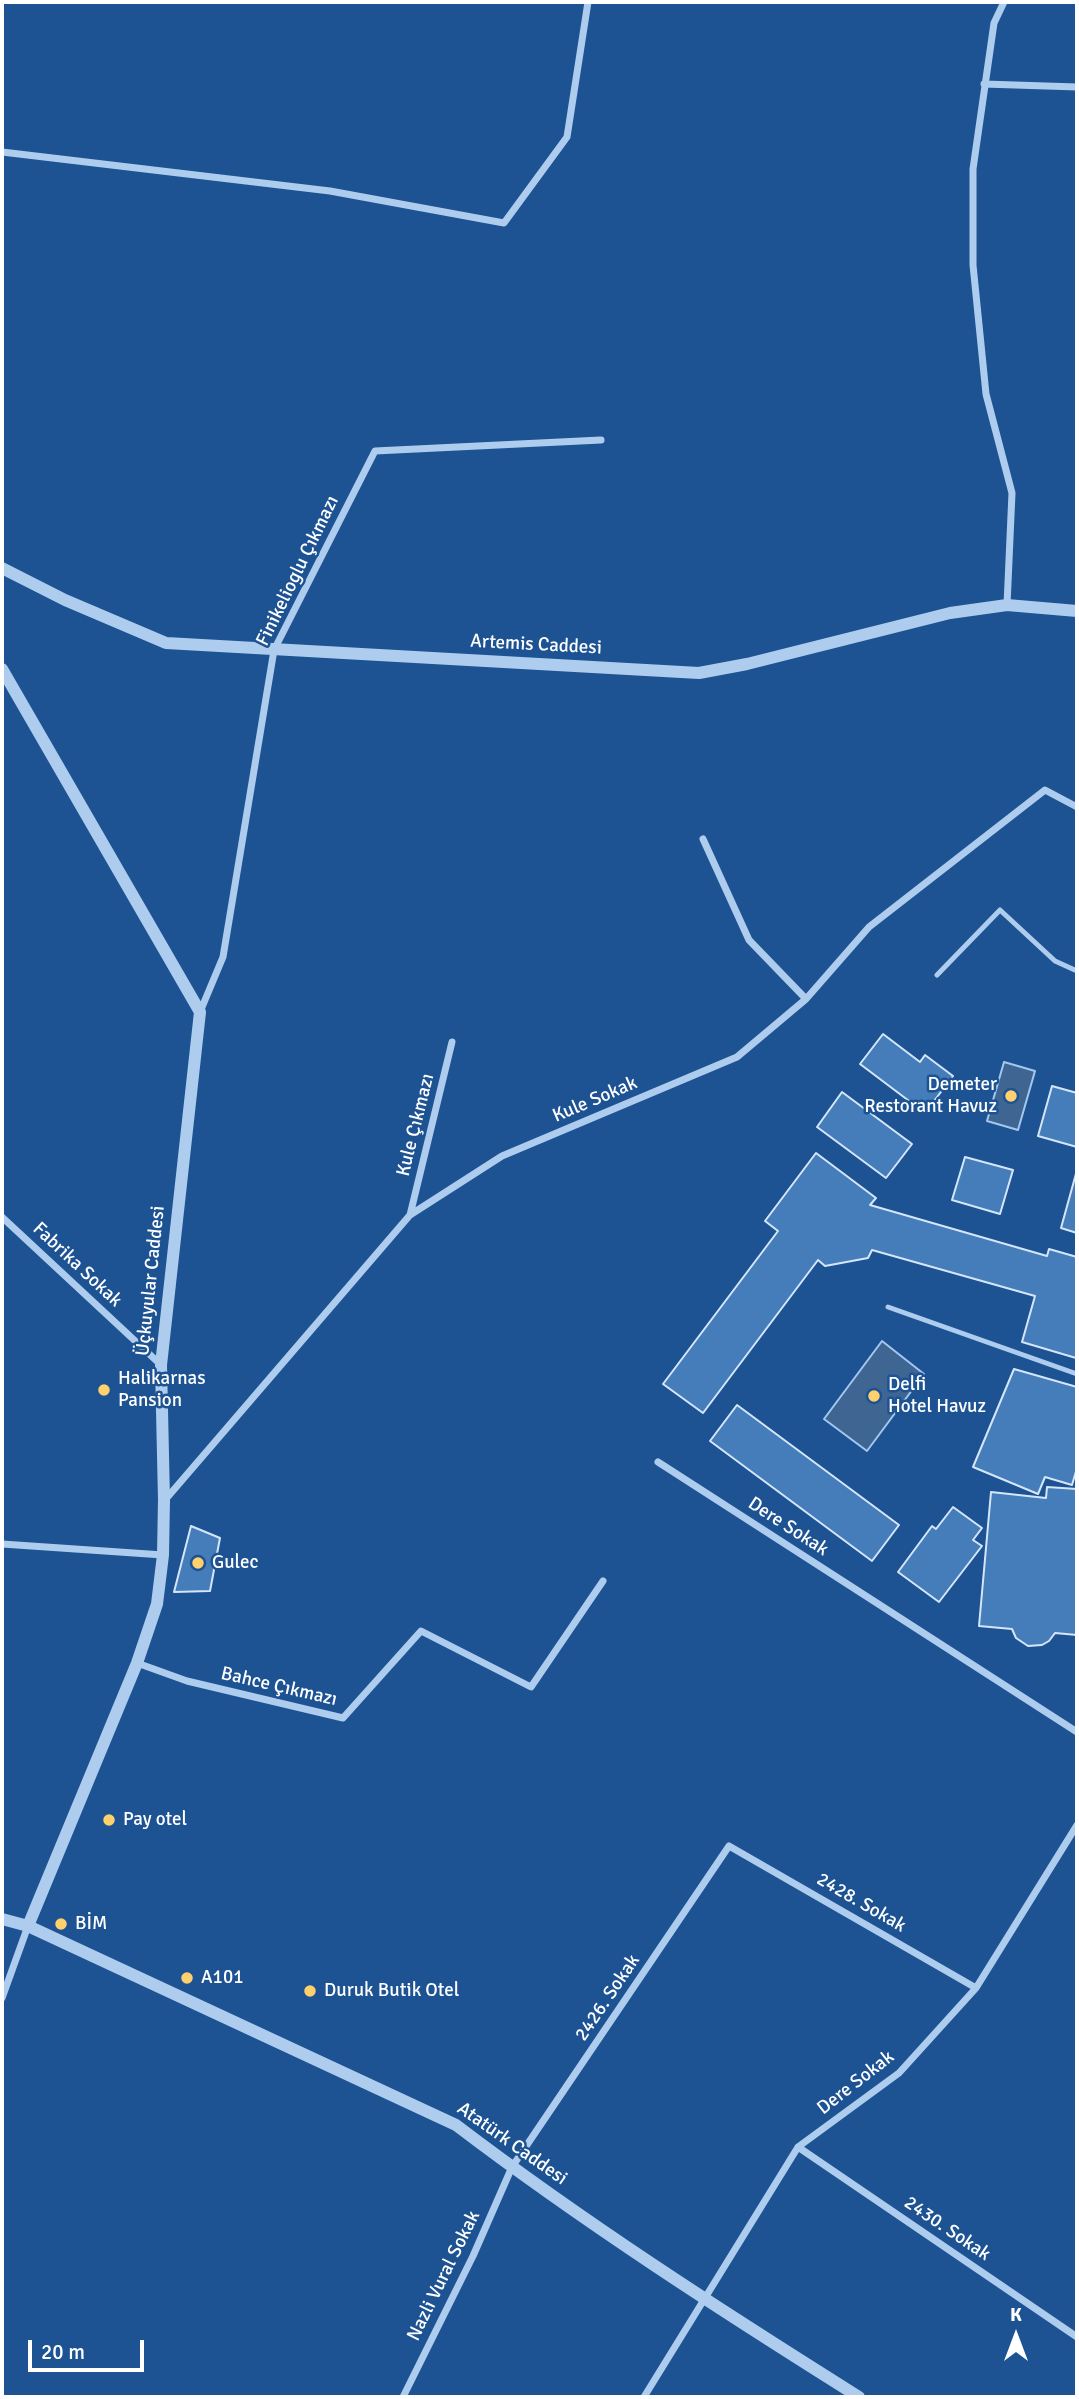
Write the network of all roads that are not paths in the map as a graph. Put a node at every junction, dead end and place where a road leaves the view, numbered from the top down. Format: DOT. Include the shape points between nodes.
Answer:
graph roads {
  1 [pos="587,2"];
  2 [pos="1004,2"];
  3 [pos="984,84"];
  4 [pos="1077,87"];
  5 [pos="2,152"];
  6 [pos="601,440"];
  7 [pos="2,568"];
  8 [pos="1007,605"];
  9 [pos="1077,611"];
  10 [pos="274,650"];
  11 [pos="2,669"];
  12 [pos="1077,807"];
  13 [pos="703,839"];
  14 [pos="1077,971"];
  15 [pos="937,975"];
  16 [pos="806,999"];
  17 [pos="200,1012"];
  18 [pos="452,1042"];
  19 [pos="410,1215"];
  20 [pos="2,1217"];
  21 [pos="888,1307"];
  22 [pos="161,1365"];
  23 [pos="1077,1374"];
  24 [pos="658,1462"];
  25 [pos="164,1500"];
  26 [pos="2,1544"];
  27 [pos="163,1555"];
  28 [pos="603,1581"];
  29 [pos="137,1663"];
  30 [pos="1077,1732"];
  31 [pos="1077,1825"];
  32 [pos="729,1846"];
  33 [pos="2,1919"];
  34 [pos="28,1926"];
  35 [pos="976,1988"];
  36 [pos="2,1998"];
  37 [pos="798,2147"];
  38 [pos="512,2168"];
  39 [pos="705,2300"];
  40 [pos="1077,2337"];
  41 [pos="402,2397"];
  42 [pos="645,2397"];
  43 [pos="859,2397"];
  1 -- 5 [label="street" via="567,137 504,223 330,191"];
  2 -- 3 [label="street" via="994,23"];
  3 -- 4 [label="street"];
  3 -- 8 [label="street" via="973,169 973,265 986,394 1012,494"];
  6 -- 10 [label="street, Finikelioglu Çıkmazı" via="374,451"];
  7 -- 10 [label="street, Artemis Caddesi" via="166,643"];
  8 -- 9 [label="street, Artemis Caddesi"];
  8 -- 10 [label="street, Artemis Caddesi" via="950,613 699,673"];
  10 -- 17 [label="street, Finikelioglu Çıkmazı" via="223,957"];
  11 -- 17 [label="street"];
  12 -- 16 [label="street, Kule Sokak" via="1045,790 869,927"];
  13 -- 16 [label="street" via="749,940"];
  14 -- 15 [label="lane" via="1055,961 1000,910"];
  16 -- 19 [label="street, Kule Sokak" via="737,1057 502,1156"];
  17 -- 22 [label="street, Üçkuyular Caddesi"];
  18 -- 19 [label="street, Kule Çıkmazı"];
  19 -- 25 [label="street, Kule Sokak"];
  20 -- 22 [label="street, Fabrika Sokak"];
  21 -- 23 [label="lane"];
  22 -- 25 [label="street, Üçkuyular Caddesi"];
  24 -- 30 [label="street, Dere Sokak"];
  25 -- 27 [label="street, Üçkuyular Caddesi"];
  26 -- 27 [label="street"];
  27 -- 29 [label="street, Üçkuyular Caddesi" via="157,1604"];
  28 -- 29 [label="street, Bahce Çıkmazı" via="531,1687 421,1631 343,1718 187,1681"];
  29 -- 34 [label="street, Üçkuyular Caddesi"];
  31 -- 35 [label="street, Dere Sokak"];
  32 -- 35 [label="street, 2428. Sokak"];
  32 -- 38 [label="street, 2426. Sokak"];
  33 -- 34 [label="street, Atatürk Caddesi"];
  34 -- 36 [label="street"];
  34 -- 38 [label="street, Atatürk Caddesi" via="456,2125"];
  35 -- 37 [label="street, Dere Sokak" via="899,2073"];
  37 -- 39 [label="street, Dere Sokak"];
  37 -- 40 [label="street, 2430. Sokak"];
  38 -- 39 [label="street, Atatürk Caddesi"];
  38 -- 41 [label="street, Nazli Vural Sokak" via="474,2256"];
  39 -- 42 [label="street, Dere Sokak"];
  39 -- 43 [label="street, Atatürk Caddesi"];
}
